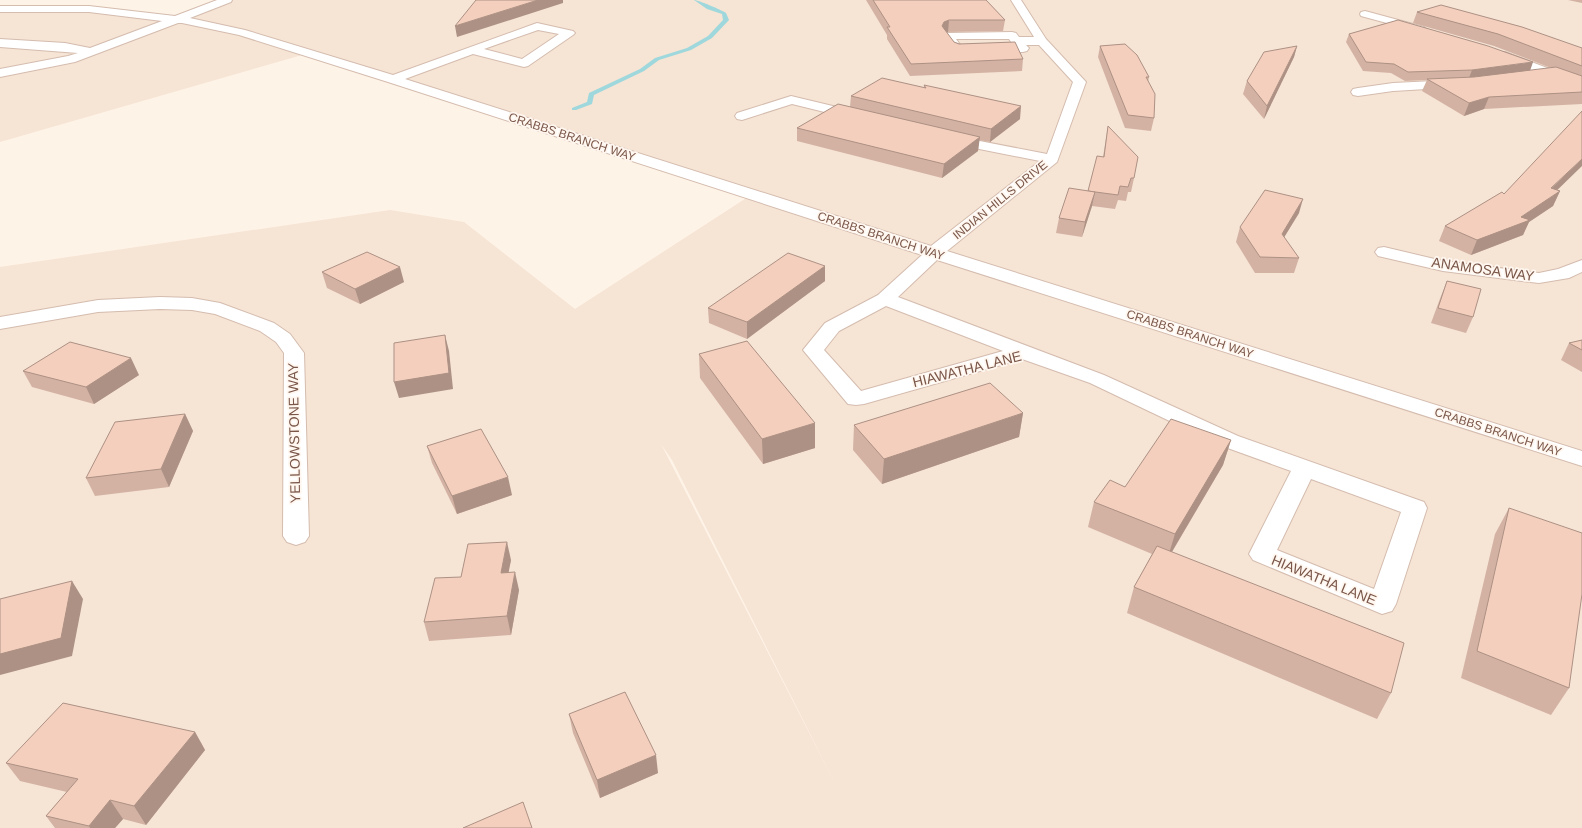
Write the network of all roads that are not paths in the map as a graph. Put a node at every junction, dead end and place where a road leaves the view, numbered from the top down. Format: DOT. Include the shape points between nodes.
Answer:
graph roads {
  1 [pos="227,0"];
  2 [pos="1016,0"];
  3 [pos="0,9"];
  4 [pos="1365,14"];
  5 [pos="178,19"];
  6 [pos="1434,33"];
  7 [pos="1042,41"];
  8 [pos="1016,42"];
  9 [pos="0,43"];
  10 [pos="472,50"];
  11 [pos="94,51"];
  12 [pos="1496,52"];
  13 [pos="0,73"];
  14 [pos="1553,73"];
  15 [pos="1522,77"];
  16 [pos="393,79"];
  17 [pos="1469,84"];
  18 [pos="1582,85"];
  19 [pos="1358,92"];
  20 [pos="742,116"];
  21 [pos="867,119"];
  22 [pos="935,135"];
  23 [pos="1052,159"];
  24 [pos="1384,252"];
  25 [pos="934,253"];
  26 [pos="1582,265"];
  27 [pos="885,299"];
  28 [pos="0,323"];
  29 [pos="1023,352"];
  30 [pos="1582,459"];
  31 [pos="1304,468"];
  32 [pos="296,536"];
  1 -- 5 [label="street, CRABBS BRANCH WAY"];
  2 -- 7 [label="street, INDIAN HILLS DRIVE"];
  3 -- 5 [label="street, CRABBS BRANCH WAY" via="89,9"];
  4 -- 6 [label="street"];
  5 -- 11 [label="street, CRABBS BRANCH WAY"];
  5 -- 16 [label="street, CRABBS BRANCH WAY" via="240,32"];
  7 -- 8 [label="street"];
  7 -- 23 [label="street, INDIAN HILLS DRIVE" via="1080,82"];
  8 -- 8 [label="street" via="1012,35 948,36 958,50 1023,48"];
  9 -- 11 [label="street, CRABBS BRANCH WAY"];
  10 -- 10 [label="street" via="536,26 569,34 524,63"];
  10 -- 16 [label="street"];
  11 -- 13 [label="street, CRABBS BRANCH WAY"];
  12 -- 14 [label="street"];
  14 -- 15 [label="street"];
  14 -- 18 [label="street"];
  16 -- 25 [label="street, CRABBS BRANCH WAY"];
  17 -- 19 [label="street" via="1393,87"];
  20 -- 21 [label="street" via="792,100"];
  22 -- 23 [label="street"];
  23 -- 25 [label="street, INDIAN HILLS DRIVE"];
  24 -- 26 [label="street, ANAMOSA WAY" via="1443,266 1539,278 1563,274"];
  25 -- 27 [label="street, HIAWATHA LANE"];
  25 -- 30 [label="street, CRABBS BRANCH WAY"];
  27 -- 29 [label="street"];
  27 -- 29 [label="street, HIAWATHA LANE" via="832,326 813,350 856,399"];
  28 -- 32 [label="street, YELLOWSTONE WAY" via="98,306 192,304 241,316 267,327 283,338 294,352"];
  29 -- 31 [label="street, HIAWATHA LANE" via="1097,379 1230,441"];
  31 -- 31 [label="street, HIAWATHA LANE" via="1415,508 1382,604 1262,554"];
}
